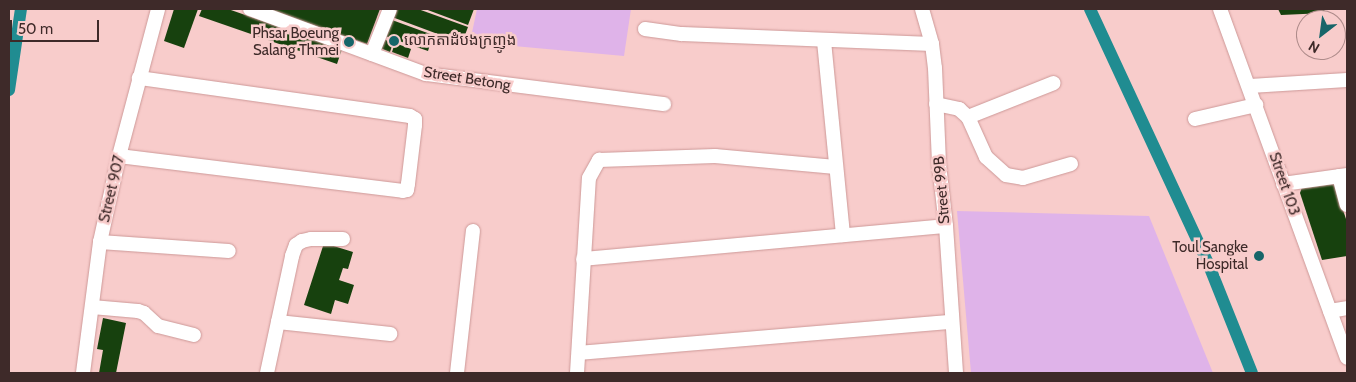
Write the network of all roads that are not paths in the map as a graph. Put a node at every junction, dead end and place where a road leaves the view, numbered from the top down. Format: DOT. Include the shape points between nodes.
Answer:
graph roads {
  1 [pos="158,9"];
  2 [pos="390,9"];
  3 [pos="922,9"];
  4 [pos="1220,9"];
  5 [pos="258,10"];
  6 [pos="645,29"];
  7 [pos="824,41"];
  8 [pos="932,44"];
  9 [pos="372,54"];
  10 [pos="139,78"];
  11 [pos="1347,80"];
  12 [pos="1054,82"];
  13 [pos="1250,86"];
  14 [pos="664,104"];
  15 [pos="936,104"];
  16 [pos="1256,104"];
  17 [pos="968,117"];
  18 [pos="1195,118"];
  19 [pos="119,156"];
  20 [pos="1071,164"];
  21 [pos="836,167"];
  22 [pos="1343,176"];
  23 [pos="1283,184"];
  24 [pos="1347,205"];
  25 [pos="946,226"];
  26 [pos="473,231"];
  27 [pos="843,234"];
  28 [pos="343,239"];
  29 [pos="100,242"];
  30 [pos="229,252"];
  31 [pos="583,259"];
  32 [pos="92,307"];
  33 [pos="1347,308"];
  34 [pos="1330,311"];
  35 [pos="278,322"];
  36 [pos="951,322"];
  37 [pos="390,334"];
  38 [pos="194,335"];
  39 [pos="579,353"];
  40 [pos="1347,358"];
  41 [pos="83,373"];
  42 [pos="267,373"];
  43 [pos="457,373"];
  44 [pos="577,373"];
  45 [pos="956,373"];
  1 -- 10 [label="street, Street 907"];
  2 -- 9 [label="street"];
  3 -- 8 [label="street, Street 99B"];
  4 -- 13 [label="street, Street 103"];
  5 -- 9 [label="street, Street Betong"];
  6 -- 7 [label="street" via="682,34"];
  7 -- 8 [label="street"];
  7 -- 21 [label="street"];
  8 -- 15 [label="street, Street 99B"];
  9 -- 14 [label="street, Street Betong" via="426,74"];
  10 -- 19 [label="street, Street 907"];
  10 -- 19 [label="street" via="410,116 415,119 415,125 407,190"];
  11 -- 13 [label="street"];
  12 -- 17 [label="street"];
  13 -- 16 [label="street, Street 103"];
  15 -- 17 [label="street" via="954,107"];
  15 -- 25 [label="street, Street 99B"];
  16 -- 18 [label="street"];
  16 -- 23 [label="street, Street 103"];
  17 -- 20 [label="street" via="986,157 1006,175 1023,178"];
  19 -- 29 [label="street, Street 907"];
  21 -- 27 [label="street"];
  21 -- 31 [label="street" via="715,156 599,160 589,178"];
  22 -- 23 [label="street"];
  22 -- 24 [label="street"];
  23 -- 34 [label="street, Street 103"];
  25 -- 27 [label="street"];
  25 -- 36 [label="street, Street 99B"];
  26 -- 43 [label="street"];
  27 -- 31 [label="street"];
  28 -- 35 [label="street" via="311,239 296,245"];
  29 -- 30 [label="street"];
  29 -- 32 [label="street, Street 907"];
  31 -- 39 [label="street"];
  32 -- 38 [label="street" via="138,311 158,326"];
  32 -- 41 [label="street, Street 907"];
  33 -- 34 [label="street"];
  34 -- 40 [label="street, Street 103"];
  35 -- 37 [label="street"];
  35 -- 42 [label="street"];
  36 -- 39 [label="street"];
  36 -- 45 [label="street, Street 99B"];
  39 -- 44 [label="street"];
}
